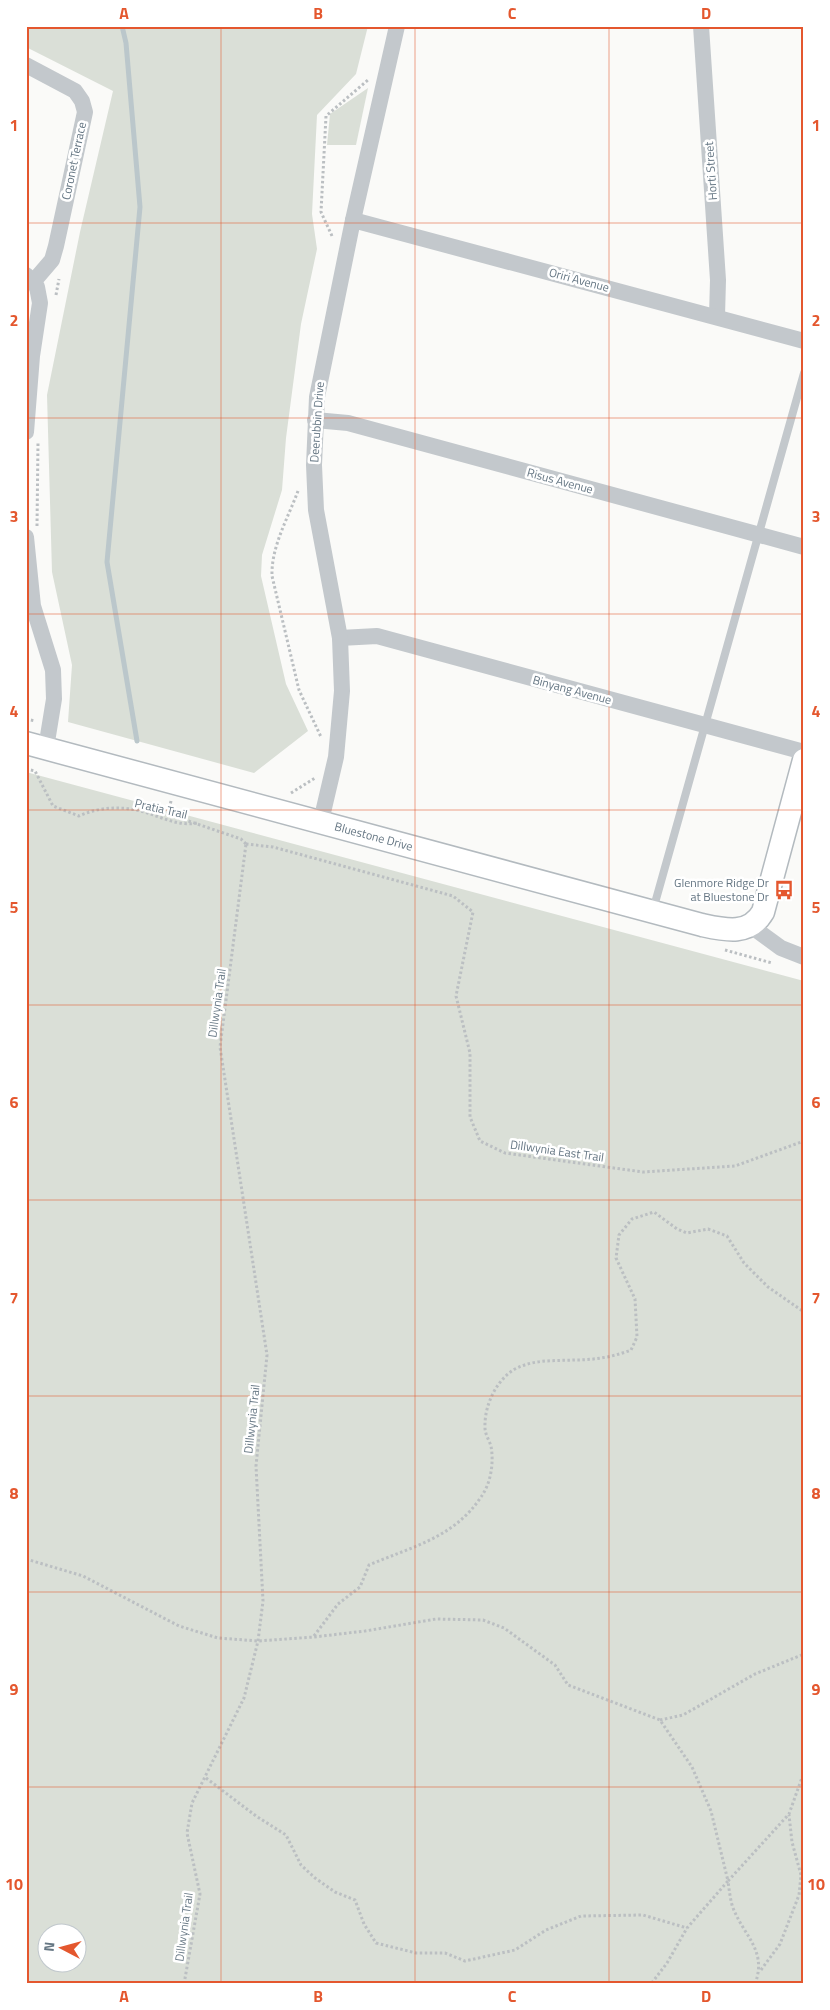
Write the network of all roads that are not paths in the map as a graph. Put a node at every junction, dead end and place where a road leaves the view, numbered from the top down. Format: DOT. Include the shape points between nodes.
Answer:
graph roads {
  1 [pos="397,26"];
  2 [pos="701,26"];
  3 [pos="26,65"];
  4 [pos="353,220"];
  5 [pos="30,278"];
  6 [pos="717,316"];
  7 [pos="804,341"];
  8 [pos="804,373"];
  9 [pos="315,420"];
  10 [pos="32,434"];
  11 [pos="32,533"];
  12 [pos="758,535"];
  13 [pos="804,547"];
  14 [pos="340,638"];
  15 [pos="704,726"];
  16 [pos="36,746"];
  17 [pos="804,752"];
  18 [pos="804,760"];
  19 [pos="321,821"];
  20 [pos="653,912"];
  21 [pos="751,926"];
  22 [pos="804,958"];
  1 -- 4 [label="street, Deerubbin Drive"];
  2 -- 6 [label="street, Horti Street" via="718,280"];
  3 -- 5 [label="street, Coronet Terrace" via="75,91 85,112 52,260"];
  4 -- 6 [label="street, Oriri Avenue"];
  4 -- 9 [label="street, Deerubbin Drive" via="320,377"];
  5 -- 10 [label="street" via="40,295 32,356"];
  6 -- 7 [label="street, Oriri Avenue"];
  8 -- 12 [label="lane"];
  9 -- 12 [label="street, Risus Avenue" via="348,423"];
  9 -- 14 [label="street, Deerubbin Drive" via="316,510"];
  11 -- 16 [label="street" via="33,606 53,670 54,699"];
  12 -- 13 [label="street, Risus Avenue"];
  12 -- 15 [label="lane"];
  14 -- 15 [label="street, Binyang Avenue" via="377,636"];
  14 -- 19 [label="street, Deerubbin Drive" via="341,715 336,757"];
  15 -- 17 [label="street, Binyang Avenue"];
  15 -- 20 [label="lane"];
  16 -- 19 [label="street, Bluestone Drive"];
  18 -- 21 [label="street" via="763,912"];
  19 -- 20 [label="street, Bluestone Drive"];
  20 -- 21 [label="street, Bluestone Drive" via="732,930"];
  21 -- 22 [label="street" via="780,948"];
}
